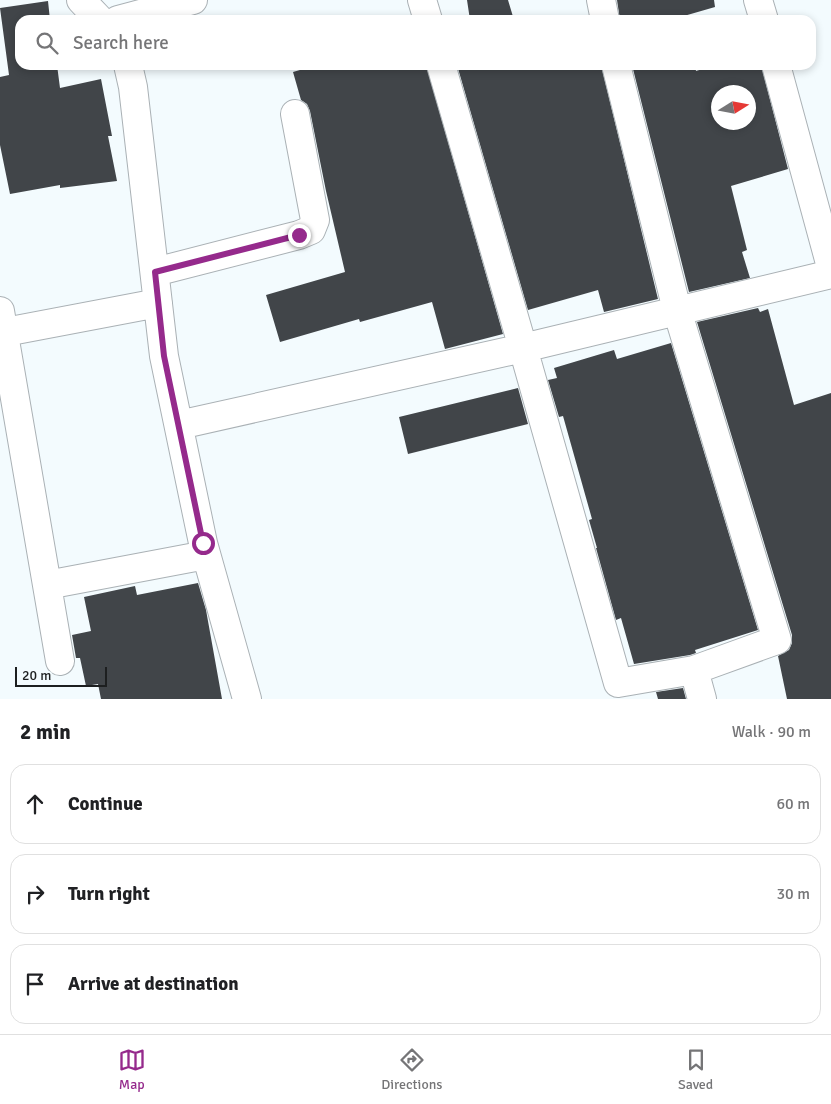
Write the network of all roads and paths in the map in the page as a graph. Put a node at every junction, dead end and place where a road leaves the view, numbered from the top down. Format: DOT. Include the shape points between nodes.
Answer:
graph roads {
  1 [pos="81,0"];
  2 [pos="193,0"];
  3 [pos="422,0"];
  4 [pos="601,0"];
  5 [pos="758,0"];
  6 [pos="95,15"];
  7 [pos="137,15"];
  8 [pos="426,15"];
  9 [pos="604,15"];
  10 [pos="762,15"];
  11 [pos="129,70"];
  12 [pos="442,70"];
  13 [pos="617,70"];
  14 [pos="777,70"];
  15 [pos="295,114"];
  16 [pos="831,266"];
  17 [pos="155,272"];
  18 [pos="831,274"];
  19 [pos="158,303"];
  20 [pos="677,310"];
  21 [pos="2,325"];
  22 [pos="523,348"];
  23 [pos="179,425"];
  24 [pos="206,555"];
  25 [pos="47,585"];
  26 [pos="60,661"];
  27 [pos="694,670"];
  28 [pos="247,699"];
  29 [pos="702,699"];
  1 -- 6 [label="street"];
  2 -- 7 [label="street"];
  3 -- 8 [label="street"];
  4 -- 9 [label="street"];
  5 -- 10 [label="street"];
  11 -- 17 [label="street"];
  12 -- 22 [label="street"];
  13 -- 20 [label="street"];
  14 -- 16 [label="street"];
  15 -- 17 [label="street" via="315,220 311,230"];
  17 -- 19 [label="street"];
  18 -- 20 [label="street"];
  19 -- 21 [label="street"];
  19 -- 23 [label="street" via="164,356"];
  20 -- 22 [label="street"];
  20 -- 27 [label="street" via="777,640"];
  21 -- 25 [label="street"];
  22 -- 23 [label="street"];
  22 -- 27 [label="street" via="618,684"];
  23 -- 24 [label="street"];
  24 -- 25 [label="street"];
  24 -- 28 [label="street"];
  25 -- 26 [label="street"];
  27 -- 29 [label="street"];
}
